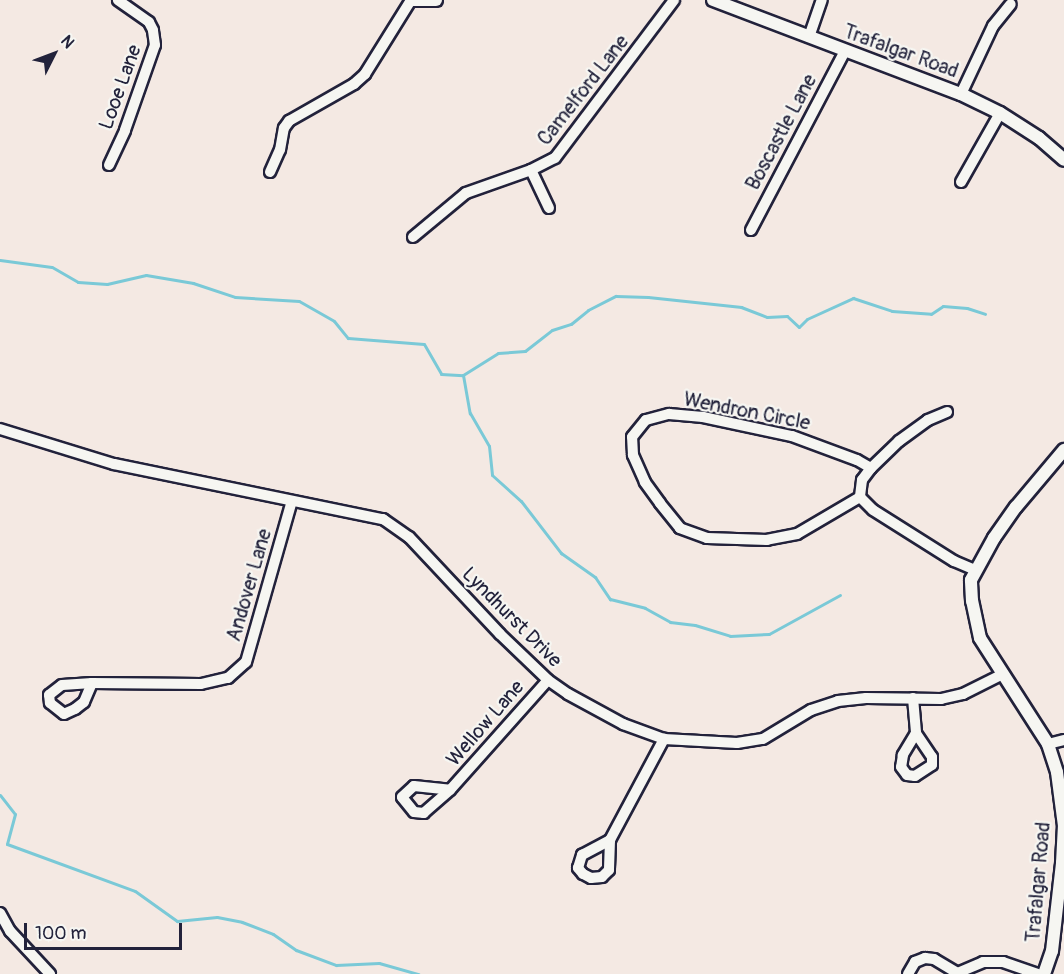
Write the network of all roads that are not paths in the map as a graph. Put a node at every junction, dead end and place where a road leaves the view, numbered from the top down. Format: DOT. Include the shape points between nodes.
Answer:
graph roads {
  1 [pos="118,0"];
  2 [pos="412,0"];
  3 [pos="436,0"];
  4 [pos="675,0"];
  5 [pos="713,0"];
  6 [pos="822,0"];
  7 [pos="1011,4"];
  8 [pos="809,37"];
  9 [pos="845,51"];
  10 [pos="961,94"];
  11 [pos="1000,113"];
  12 [pos="1064,160"];
  13 [pos="109,165"];
  14 [pos="531,170"];
  15 [pos="270,172"];
  16 [pos="961,182"];
  17 [pos="549,208"];
  18 [pos="751,230"];
  19 [pos="413,237"];
  20 [pos="947,412"];
  21 [pos="0,429"];
  22 [pos="1064,450"];
  23 [pos="871,468"];
  24 [pos="860,497"];
  25 [pos="292,501"];
  26 [pos="975,570"];
  27 [pos="1003,674"];
  28 [pos="548,680"];
  29 [pos="92,683"];
  30 [pos="913,698"];
  31 [pos="916,733"];
  32 [pos="664,739"];
  33 [pos="1064,740"];
  34 [pos="1048,744"];
  35 [pos="450,790"];
  36 [pos="610,840"];
  37 [pos="0,913"];
  38 [pos="956,973"];
  39 [pos="50,974"];
  40 [pos="908,974"];
  41 [pos="1037,974"];
  42 [pos="1044,974"];
  1 -- 13 [label="street, Looe Lane" via="149,22 155,45"];
  2 -- 3 [label="street"];
  2 -- 15 [label="street" via="365,74 289,121"];
  4 -- 14 [label="street, Camelford Lane" via="562,150"];
  5 -- 8 [label="street, Trafalgar Road"];
  6 -- 8 [label="street"];
  7 -- 10 [label="street" via="993,26"];
  8 -- 9 [label="street, Trafalgar Road"];
  9 -- 10 [label="street, Trafalgar Road"];
  9 -- 18 [label="street, Boscastle Lane"];
  10 -- 11 [label="street, Trafalgar Road"];
  11 -- 12 [label="street, Trafalgar Road"];
  11 -- 16 [label="street"];
  14 -- 17 [label="street"];
  14 -- 19 [label="street, Camelford Lane" via="466,193"];
  20 -- 23 [label="street" via="899,441"];
  21 -- 25 [label="street, Lyndhurst Drive" via="114,464"];
  22 -- 26 [label="street, Trafalgar Road" via="1016,507"];
  23 -- 24 [label="street" via="862,480"];
  23 -- 24 [label="street, Wendron Circle" via="792,436 704,417 669,414 646,420 632,437 633,455 655,496 680,528 707,538 767,540 797,534"];
  24 -- 26 [label="street" via="873,510"];
  25 -- 28 [label="street, Lyndhurst Drive" via="361,512 383,519 409,537"];
  25 -- 29 [label="street, Andover Lane" via="246,662 228,678 201,684"];
  26 -- 27 [label="street, Trafalgar Road" via="971,580 972,601 980,638"];
  27 -- 30 [label="street, Lyndhurst Drive" via="963,694 941,699"];
  27 -- 34 [label="street, Trafalgar Road"];
  28 -- 32 [label="street, Lyndhurst Drive" via="623,724"];
  28 -- 35 [label="street, Wellow Lane"];
  30 -- 31 [label="street"];
  30 -- 32 [label="street, Lyndhurst Drive" via="838,700 811,710 763,739 737,743"];
  32 -- 36 [label="street"];
  33 -- 34 [label="street"];
  34 -- 42 [label="street, Trafalgar Road" via="1057,772 1064,826 1052,951"];
  37 -- 39 [label="street" via="10,931"];
  38 -- 40 [label="street" via="945,964 925,958 915,962"];
  38 -- 41 [label="street" via="983,962 1003,962"];
}
